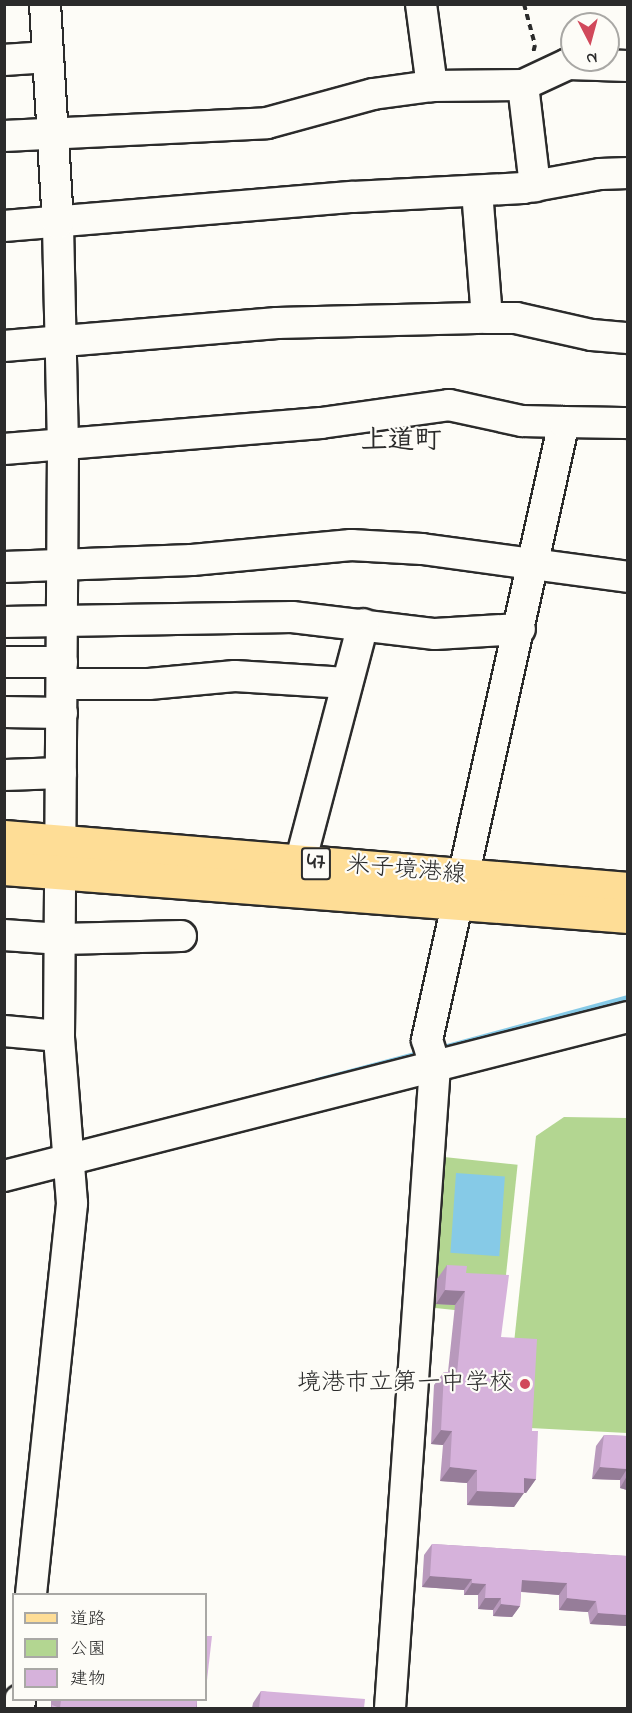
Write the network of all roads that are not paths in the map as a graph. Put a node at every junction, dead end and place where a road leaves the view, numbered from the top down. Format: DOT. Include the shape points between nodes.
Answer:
graph roads {
  1 [pos="45,4"];
  2 [pos="421,4"];
  3 [pos="48,57"];
  4 [pos="4,60"];
  5 [pos="627,66"];
  6 [pos="523,85"];
  7 [pos="432,86"];
  8 [pos="53,135"];
  9 [pos="4,136"];
  10 [pos="627,172"];
  11 [pos="535,186"];
  12 [pos="477,191"];
  13 [pos="58,223"];
  14 [pos="4,226"];
  15 [pos="487,318"];
  16 [pos="627,338"];
  17 [pos="60,342"];
  18 [pos="4,346"];
  19 [pos="564,422"];
  20 [pos="627,423"];
  21 [pos="63,446"];
  22 [pos="4,449"];
  23 [pos="63,564"];
  24 [pos="536,565"];
  25 [pos="4,567"];
  26 [pos="627,577"];
  27 [pos="62,620"];
  28 [pos="4,622"];
  29 [pos="363,624"];
  30 [pos="520,629"];
  31 [pos="4,662"];
  32 [pos="62,673"];
  33 [pos="347,683"];
  34 [pos="4,712"];
  35 [pos="62,713"];
  36 [pos="61,773"];
  37 [pos="4,775"];
  38 [pos="4,837"];
  39 [pos="61,857"];
  40 [pos="300,862"];
  41 [pos="4,868"];
  42 [pos="463,889"];
  43 [pos="627,889"];
  44 [pos="627,916"];
  45 [pos="4,934"];
  46 [pos="181,936"];
  47 [pos="61,939"];
  48 [pos="627,1017"];
  49 [pos="4,1031"];
  50 [pos="59,1036"];
  51 [pos="435,1066"];
  52 [pos="71,1159"];
  53 [pos="4,1176"];
  54 [pos="32,1593"];
  55 [pos="390,1708"];
  1 -- 3 [label="street"];
  2 -- 7 [label="street"];
  3 -- 4 [label="street"];
  3 -- 8 [label="street"];
  5 -- 6 [label="street" via="568,64"];
  6 -- 7 [label="street"];
  6 -- 11 [label="street"];
  7 -- 8 [label="street" via="373,94 267,123"];
  8 -- 9 [label="street"];
  8 -- 13 [label="street"];
  10 -- 11 [label="street"];
  11 -- 12 [label="street"];
  12 -- 13 [label="street"];
  12 -- 15 [label="street"];
  13 -- 14 [label="street"];
  13 -- 17 [label="street"];
  15 -- 16 [label="street" via="516,318 592,335"];
  15 -- 17 [label="street" via="277,323"];
  17 -- 18 [label="street"];
  17 -- 21 [label="street"];
  19 -- 20 [label="street"];
  19 -- 21 [label="street" via="522,421 449,405 380,417"];
  19 -- 24 [label="street"];
  21 -- 22 [label="street"];
  21 -- 23 [label="street"];
  23 -- 24 [label="street" via="192,560 351,545 422,549"];
  23 -- 25 [label="street"];
  23 -- 27 [label="street"];
  24 -- 26 [label="street"];
  24 -- 30 [label="street"];
  27 -- 28 [label="street"];
  27 -- 29 [label="street" via="292,617"];
  27 -- 32 [label="street"];
  29 -- 30 [label="street" via="435,634"];
  29 -- 33 [label="street"];
  30 -- 42 [label="street"];
  31 -- 32 [label="street"];
  32 -- 33 [label="street" via="149,684 235,676"];
  32 -- 35 [label="street"];
  33 -- 40 [label="street"];
  34 -- 35 [label="street"];
  35 -- 36 [label="street"];
  36 -- 37 [label="street"];
  36 -- 39 [label="street"];
  38 -- 39 [label="main road, 米子境港線 / 47"];
  39 -- 40 [label="main road, 米子境港線 / 47"];
  39 -- 41 [label="main road, 米子境港線 / 47"];
  39 -- 42 [label="main road, 米子境港線 / 47"];
  39 -- 47 [label="street"];
  40 -- 42 [label="main road, 米子境港線 / 47"];
  42 -- 43 [label="main road, 米子境港線 / 47"];
  42 -- 44 [label="main road, 米子境港線 / 47"];
  42 -- 51 [label="street" via="427,1040"];
  45 -- 47 [label="street"];
  46 -- 47 [label="street"];
  47 -- 50 [label="street"];
  48 -- 51 [label="street"];
  49 -- 50 [label="street"];
  50 -- 52 [label="street"];
  51 -- 52 [label="street"];
  51 -- 55 [label="street"];
  52 -- 53 [label="street"];
  52 -- 54 [label="street" via="71,1234"];
}
